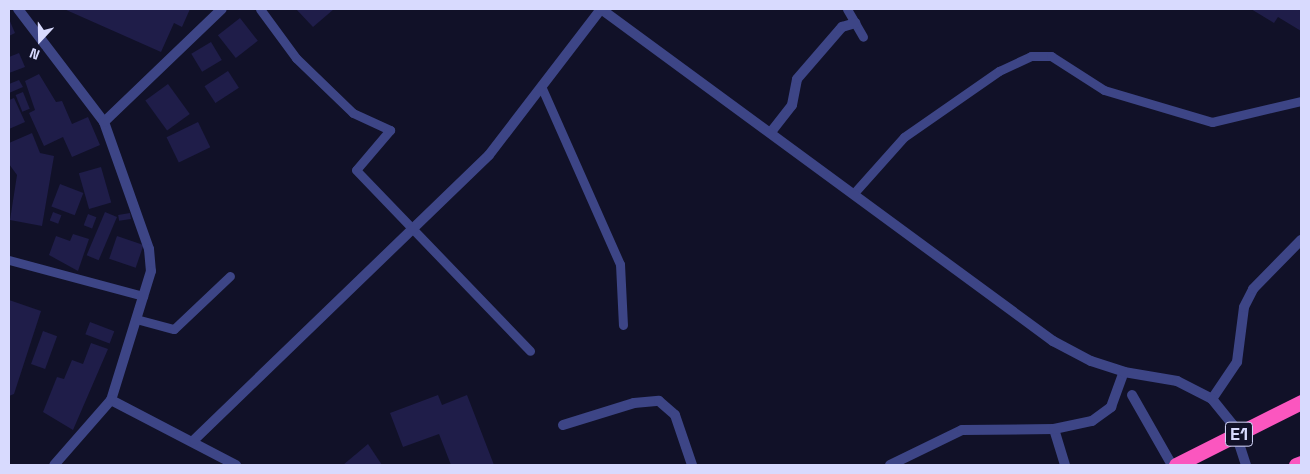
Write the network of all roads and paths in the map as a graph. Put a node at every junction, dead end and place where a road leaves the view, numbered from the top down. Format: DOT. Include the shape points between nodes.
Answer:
graph roads {
  1 [pos="18,9"];
  2 [pos="222,9"];
  3 [pos="260,9"];
  4 [pos="601,9"];
  5 [pos="847,9"];
  6 [pos="855,23"];
  7 [pos="863,37"];
  8 [pos="541,86"];
  9 [pos="1301,100"];
  10 [pos="104,122"];
  11 [pos="771,132"];
  12 [pos="854,193"];
  13 [pos="414,230"];
  14 [pos="1301,240"];
  15 [pos="9,260"];
  16 [pos="230,276"];
  17 [pos="143,296"];
  18 [pos="136,319"];
  19 [pos="623,325"];
  20 [pos="530,351"];
  21 [pos="1124,372"];
  22 [pos="1132,395"];
  23 [pos="1212,398"];
  24 [pos="111,400"];
  25 [pos="1301,402"];
  26 [pos="563,424"];
  27 [pos="1054,429"];
  28 [pos="194,440"];
  29 [pos="1301,463"];
  30 [pos="54,465"];
  31 [pos="236,465"];
  32 [pos="692,465"];
  33 [pos="890,465"];
  34 [pos="1065,465"];
  35 [pos="1174,465"];
  36 [pos="1246,465"];
  37 [pos="1296,465"];
  1 -- 10 [label="street"];
  2 -- 10 [label="street"];
  3 -- 13 [label="lane" via="296,58 353,113 390,130 386,140 356,170"];
  4 -- 8 [label="street"];
  4 -- 11 [label="street"];
  5 -- 6 [label="lane"];
  6 -- 7 [label="lane"];
  6 -- 11 [label="street" via="842,27 797,79 792,105"];
  8 -- 13 [label="street" via="489,155"];
  8 -- 19 [label="lane" via="620,264"];
  9 -- 12 [label="lane" via="1212,122 1104,90 1052,56 1030,56 999,71 904,137"];
  10 -- 17 [label="street" via="149,249 151,271"];
  11 -- 12 [label="street"];
  12 -- 21 [label="street" via="1053,340"];
  13 -- 20 [label="lane"];
  13 -- 28 [label="street"];
  14 -- 23 [label="street" via="1253,289 1244,307 1237,362"];
  15 -- 17 [label="lane"];
  16 -- 18 [label="lane" via="174,328"];
  17 -- 18 [label="street"];
  18 -- 24 [label="street"];
  21 -- 23 [label="street" via="1177,381"];
  21 -- 27 [label="street" via="1111,406 1092,421"];
  22 -- 35 [label="street"];
  23 -- 36 [label="street" via="1233,425"];
  24 -- 28 [label="street"];
  24 -- 30 [label="street"];
  25 -- 35 [label="highway, E1, bridge"];
  26 -- 32 [label="street" via="634,402 659,401 675,414"];
  27 -- 33 [label="street" via="962,430"];
  27 -- 34 [label="street"];
  28 -- 31 [label="street"];
  29 -- 37 [label="highway"];
}
